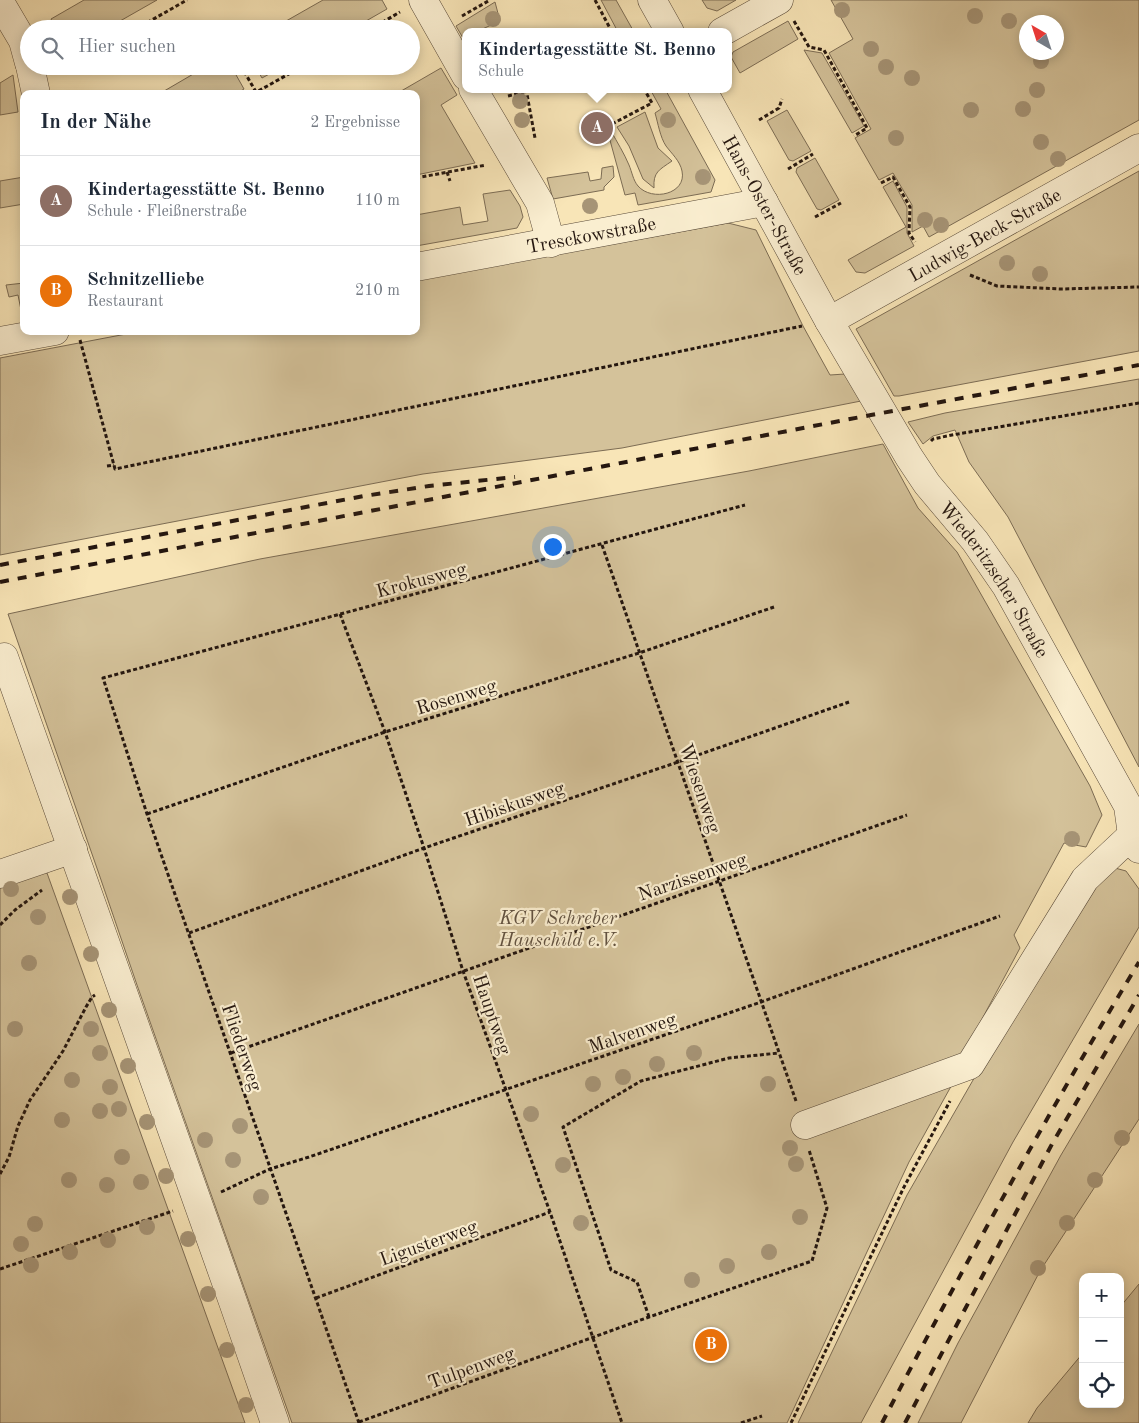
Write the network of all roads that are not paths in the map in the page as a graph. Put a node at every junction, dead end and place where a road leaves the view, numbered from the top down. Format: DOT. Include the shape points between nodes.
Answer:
graph roads {
  1 [pos="652,0"];
  2 [pos="0,2"];
  3 [pos="414,5"];
  4 [pos="786,9"];
  5 [pos="668,28"];
  6 [pos="732,28"];
  7 [pos="20,36"];
  8 [pos="462,71"];
  9 [pos="31,75"];
  10 [pos="35,90"];
  11 [pos="475,93"];
  12 [pos="704,93"];
  13 [pos="1139,148"];
  14 [pos="764,202"];
  15 [pos="551,243"];
  16 [pos="420,266"];
  17 [pos="829,321"];
  18 [pos="30,335"];
  19 [pos="0,340"];
  20 [pos="4,656"];
  21 [pos="1135,842"];
  22 [pos="77,862"];
  23 [pos="0,874"];
  24 [pos="805,1125"];
  25 [pos="275,1423"];
  1 -- 5 [label="street"];
  2 -- 7 [label="street"];
  3 -- 8 [label="street"];
  4 -- 6 [label="street"];
  9 -- 10 [label="street"];
  11 -- 15 [label="street" via="540,202"];
  12 -- 14 [label="street, Hans-Oster-Straße"];
  13 -- 17 [label="street, Ludwig-Beck-Straße"];
  14 -- 15 [label="street, Tresckowstraße"];
  14 -- 17 [label="street, Hans-Oster-Straße"];
  15 -- 16 [label="street, Tresckowstraße"];
  17 -- 21 [label="street, Wiederitzscher Straße" via="927,484 975,541 1006,586 1128,806"];
  18 -- 19 [label="street"];
  20 -- 22 [label="street"];
  21 -- 24 [label="street" via="1085,879 970,1066"];
  22 -- 23 [label="street"];
  22 -- 25 [label="street"];
}
